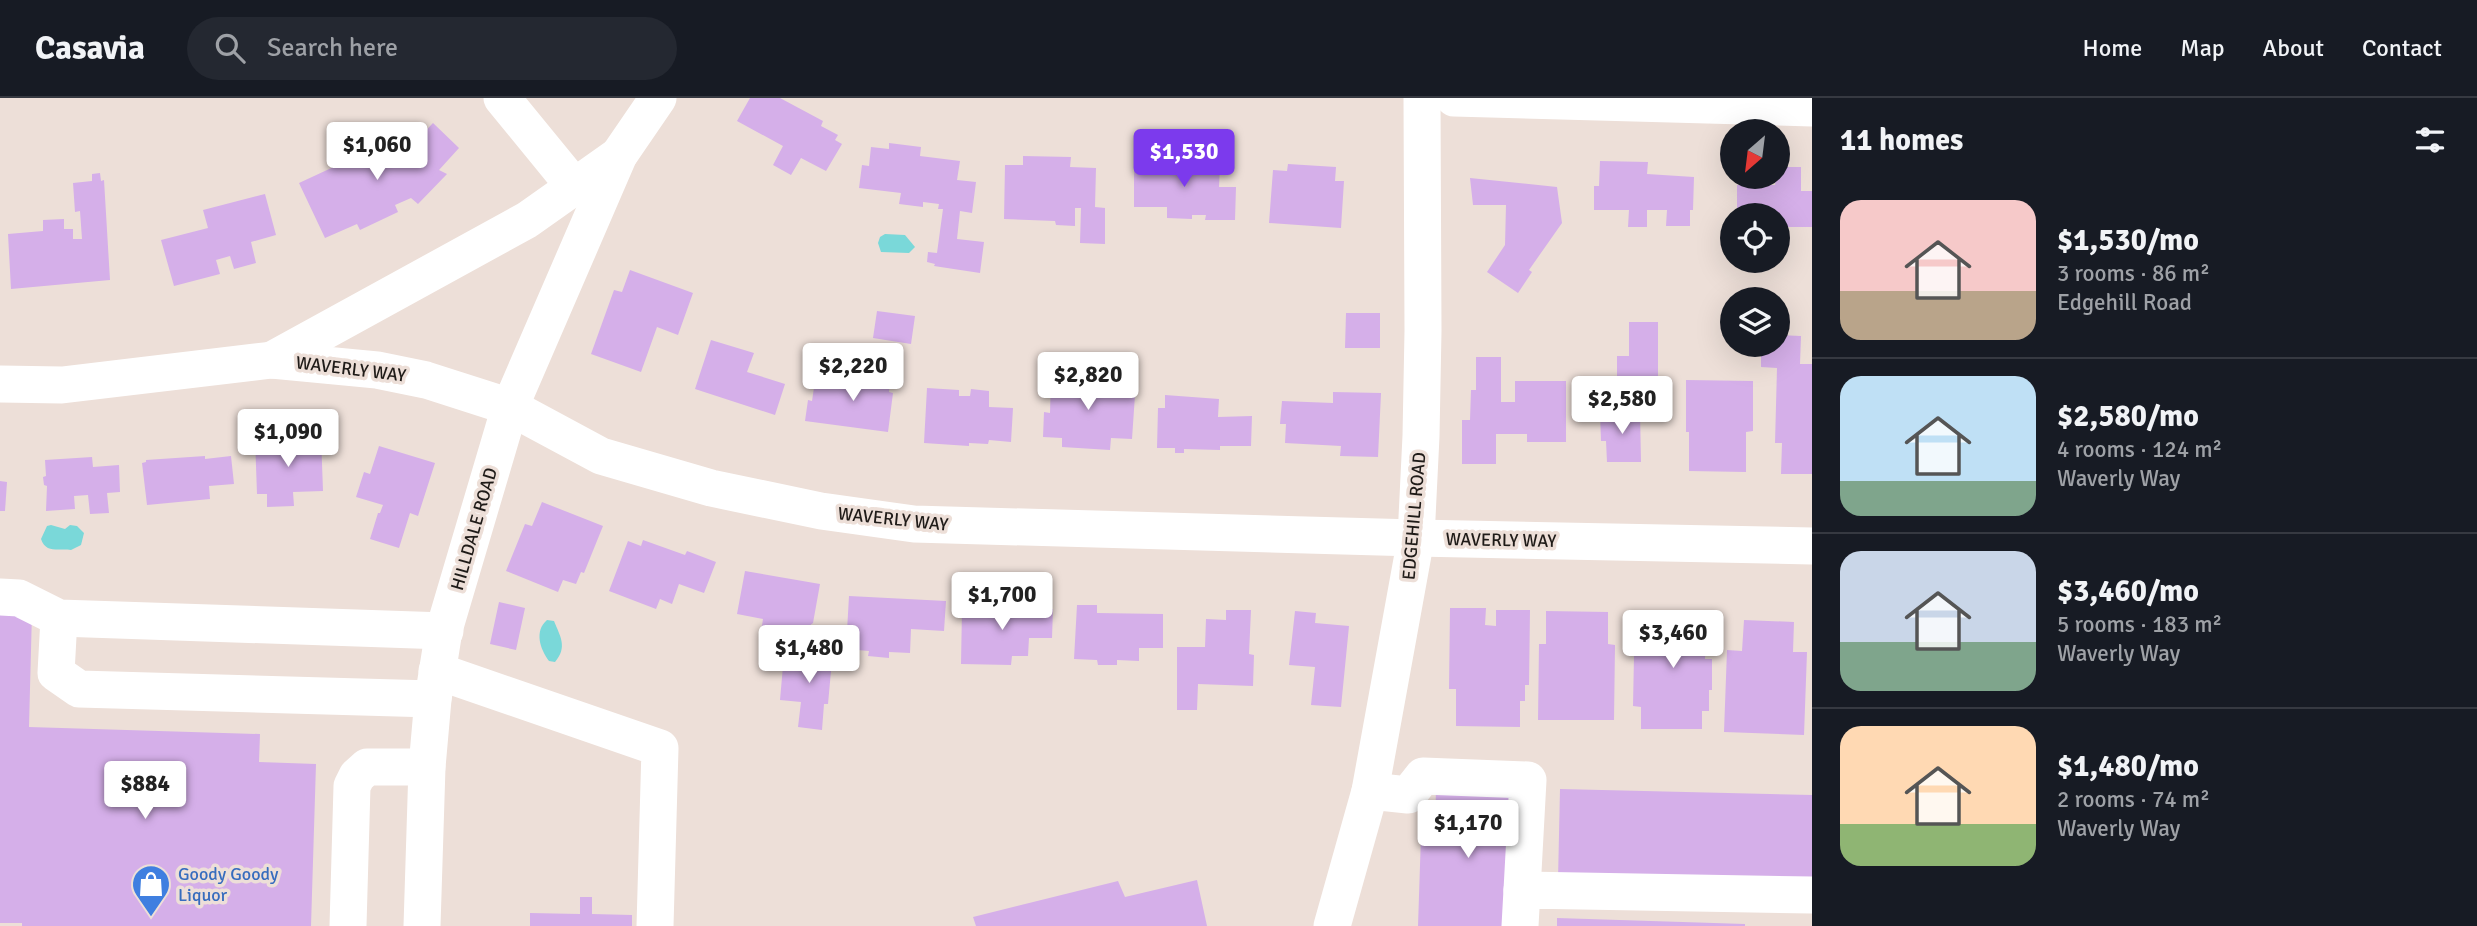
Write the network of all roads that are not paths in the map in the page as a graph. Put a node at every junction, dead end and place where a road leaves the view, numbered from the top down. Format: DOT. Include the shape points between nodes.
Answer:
graph roads {
  1 [pos="502,98"];
  2 [pos="658,98"];
  3 [pos="1422,98"];
  4 [pos="1454,98"];
  5 [pos="1812,108"];
  6 [pos="619,155"];
  7 [pos="573,186"];
  8 [pos="272,359"];
  9 [pos="0,384"];
  10 [pos="510,407"];
  11 [pos="1416,538"];
  12 [pos="1812,546"];
  13 [pos="0,597"];
  14 [pos="59,618"];
  15 [pos="445,631"];
  16 [pos="435,685"];
  17 [pos="427,767"];
  18 [pos="1370,791"];
  19 [pos="1522,890"];
  20 [pos="1812,895"];
  21 [pos="348,926"];
  22 [pos="422,926"];
  23 [pos="655,926"];
  24 [pos="1332,926"];
  25 [pos="1520,926"];
  1 -- 7 [label="street"];
  2 -- 6 [label="street, HILLDALE ROAD"];
  3 -- 11 [label="street, EDGEHILL ROAD" via="1423,331"];
  4 -- 5 [label="street"];
  6 -- 7 [label="street, HILLDALE ROAD"];
  6 -- 10 [label="street, HILLDALE ROAD"];
  7 -- 8 [label="street, HILLDALE ROAD" via="527,220"];
  8 -- 9 [label="street, WAVERLY WAY" via="62,385"];
  8 -- 10 [label="street, WAVERLY WAY" via="426,380"];
  10 -- 11 [label="street, WAVERLY WAY" via="601,456 711,488 821,511 914,524"];
  10 -- 15 [label="street, HILLDALE ROAD"];
  11 -- 12 [label="street, WAVERLY WAY"];
  11 -- 18 [label="street, EDGEHILL ROAD"];
  13 -- 14 [label="street" via="19,598"];
  14 -- 15 [label="street"];
  14 -- 16 [label="street" via="56,673 79,689"];
  15 -- 16 [label="street, HILLDALE ROAD"];
  16 -- 17 [label="street, HILLDALE ROAD"];
  16 -- 23 [label="street" via="660,748"];
  17 -- 21 [label="street" via="367,766 352,786"];
  17 -- 22 [label="street, HILLDALE ROAD"];
  18 -- 19 [label="street" via="1408,795 1423,776 1528,780"];
  18 -- 24 [label="street, EDGEHILL ROAD"];
  19 -- 20 [label="street"];
  19 -- 25 [label="street"];
}
